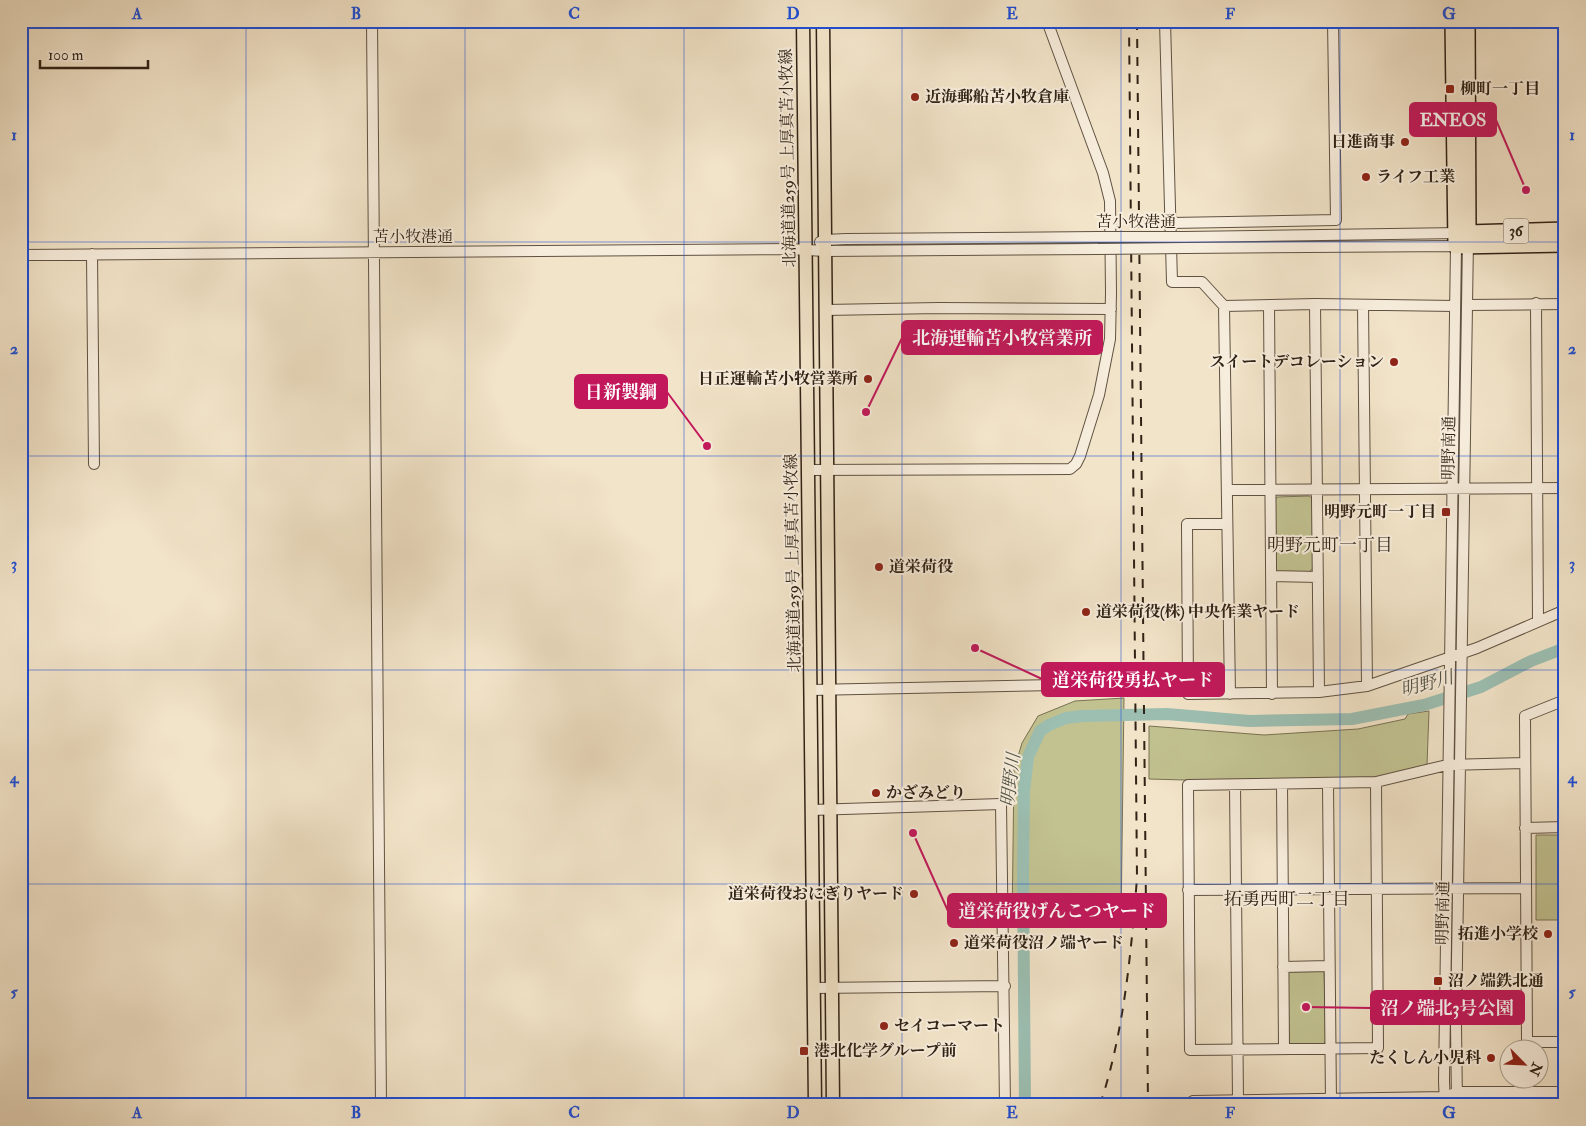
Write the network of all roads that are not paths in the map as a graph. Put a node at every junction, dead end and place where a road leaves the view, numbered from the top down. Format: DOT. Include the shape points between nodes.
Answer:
graph roads {
  1 [pos="372,21"];
  2 [pos="803,21"];
  3 [pos="822,21"];
  4 [pos="1047,21"];
  5 [pos="1165,21"];
  6 [pos="1333,21"];
  7 [pos="1454,21"];
  8 [pos="1467,21"];
  9 [pos="1170,223"];
  10 [pos="1565,230"];
  11 [pos="1462,239"];
  12 [pos="1565,244"];
  13 [pos="825,246"];
  14 [pos="805,249"];
  15 [pos="374,252"];
  16 [pos="92,254"];
  17 [pos="21,255"];
  18 [pos="1315,304"];
  19 [pos="1536,304"];
  20 [pos="1565,304"];
  21 [pos="1269,305"];
  22 [pos="1363,305"];
  23 [pos="1467,305"];
  24 [pos="1224,306"];
  25 [pos="1455,306"];
  26 [pos="1111,309"];
  27 [pos="825,310"];
  28 [pos="1454,371"];
  29 [pos="1466,371"];
  30 [pos="94,464"];
  31 [pos="808,470"];
  32 [pos="827,470"];
  33 [pos="1537,488"];
  34 [pos="1565,488"];
  35 [pos="1318,489"];
  36 [pos="1365,489"];
  37 [pos="1458,489"];
  38 [pos="1227,490"];
  39 [pos="1270,490"];
  40 [pos="1227,524"];
  41 [pos="1271,576"];
  42 [pos="1318,577"];
  43 [pos="1565,610"];
  44 [pos="1538,621"];
  45 [pos="1450,657"];
  46 [pos="1462,658"];
  47 [pos="1109,684"];
  48 [pos="1367,686"];
  49 [pos="811,690"];
  50 [pos="829,690"];
  51 [pos="1319,692"];
  52 [pos="1230,694"];
  53 [pos="1272,694"];
  54 [pos="1565,700"];
  55 [pos="1524,763"];
  56 [pos="1448,765"];
  57 [pos="1460,765"];
  58 [pos="1376,782"];
  59 [pos="1282,784"];
  60 [pos="1328,784"];
  61 [pos="1235,785"];
  62 [pos="830,809"];
  63 [pos="812,810"];
  64 [pos="1565,827"];
  65 [pos="1525,828"];
  66 [pos="1446,888"];
  67 [pos="1458,888"];
  68 [pos="1526,888"];
  69 [pos="1376,889"];
  70 [pos="1188,890"];
  71 [pos="1236,890"];
  72 [pos="1282,890"];
  73 [pos="1329,890"];
  74 [pos="1329,966"];
  75 [pos="1283,967"];
  76 [pos="1005,986"];
  77 [pos="814,988"];
  78 [pos="832,988"];
  79 [pos="1565,1042"];
  80 [pos="1237,1049"];
  81 [pos="1284,1049"];
  82 [pos="1330,1049"];
  83 [pos="1457,1092"];
  84 [pos="1565,1092"];
  85 [pos="1238,1100"];
  86 [pos="1445,1101"];
  87 [pos="1331,1102"];
  88 [pos="1565,1102"];
  89 [pos="1457,1104"];
  90 [pos="381,1105"];
  91 [pos="815,1105"];
  92 [pos="833,1105"];
  93 [pos="1005,1105"];
  94 [pos="1187,1105"];
  1 -- 15 [label="street"];
  2 -- 14 [label="main road, 北海道道259号 上厚真苫小牧線"];
  3 -- 13 [label="main road, 北海道道259号 上厚真苫小牧線"];
  4 -- 26 [label="street" via="1110,201"];
  5 -- 9 [label="street"];
  6 -- 9 [label="street" via="1336,220"];
  7 -- 11 [label="highway"];
  8 -- 11 [label="highway"];
  9 -- 24 [label="street" via="1172,282 1202,282"];
  10 -- 11 [label="highway, 36"];
  11 -- 12 [label="highway, 36"];
  11 -- 13 [label="street, 苫小牧港通, bridge" via="1099,237"];
  11 -- 13 [label="street, 苫小牧港通, bridge" via="1098,249"];
  11 -- 23 [label="street, 明野南通"];
  11 -- 25 [label="street, 明野南通"];
  13 -- 14 [label="street, 苫小牧港通"];
  13 -- 27 [label="main road, 北海道道259号 上厚真苫小牧線"];
  14 -- 15 [label="street, 苫小牧港通"];
  14 -- 31 [label="main road, 北海道道259号 上厚真苫小牧線"];
  15 -- 16 [label="street, 苫小牧港通"];
  15 -- 90 [label="street"];
  16 -- 17 [label="street, 苫小牧港通"];
  16 -- 30 [label="street"];
  18 -- 21 [label="street"];
  18 -- 22 [label="street"];
  18 -- 35 [label="street"];
  19 -- 20 [label="street"];
  19 -- 23 [label="street"];
  19 -- 33 [label="street"];
  21 -- 24 [label="street"];
  21 -- 39 [label="street"];
  22 -- 25 [label="street"];
  22 -- 36 [label="street"];
  23 -- 29 [label="street, 明野南通"];
  24 -- 38 [label="street"];
  25 -- 28 [label="street, 明野南通"];
  26 -- 27 [label="street"];
  26 -- 32 [label="street" via="1110,339 1099,395 1080,456 1070,469"];
  27 -- 32 [label="main road, 北海道道259号 上厚真苫小牧線"];
  28 -- 29 [label="street"];
  28 -- 37 [label="street, 明野南通"];
  29 -- 37 [label="street, 明野南通"];
  31 -- 32 [label="street"];
  31 -- 49 [label="main road, 北海道道259号 上厚真苫小牧線"];
  32 -- 50 [label="main road, 北海道道259号 上厚真苫小牧線"];
  33 -- 34 [label="street"];
  33 -- 37 [label="street"];
  33 -- 44 [label="street"];
  35 -- 36 [label="street"];
  35 -- 39 [label="street"];
  35 -- 42 [label="street"];
  36 -- 37 [label="street"];
  36 -- 48 [label="street"];
  37 -- 45 [label="street, 明野南通"];
  37 -- 46 [label="street, 明野南通"];
  38 -- 39 [label="street"];
  38 -- 40 [label="street"];
  39 -- 41 [label="street"];
  40 -- 52 [label="street"];
  40 -- 52 [label="street" via="1187,524 1188,694"];
  41 -- 42 [label="street"];
  41 -- 53 [label="street"];
  42 -- 51 [label="street"];
  43 -- 44 [label="street"];
  44 -- 46 [label="street"];
  45 -- 46 [label="street"];
  45 -- 48 [label="street"];
  45 -- 56 [label="street, 明野南通"];
  46 -- 57 [label="street, 明野南通"];
  47 -- 50 [label="street"];
  48 -- 51 [label="street"];
  49 -- 50 [label="street"];
  49 -- 63 [label="main road, 北海道道259号 上厚真苫小牧線"];
  50 -- 62 [label="main road, 北海道道259号 上厚真苫小牧線"];
  51 -- 53 [label="street"];
  52 -- 53 [label="street"];
  54 -- 55 [label="street" via="1524,716"];
  55 -- 57 [label="street"];
  55 -- 65 [label="street"];
  56 -- 57 [label="street"];
  56 -- 58 [label="street"];
  56 -- 66 [label="street, 明野南通"];
  57 -- 67 [label="street, 明野南通"];
  58 -- 60 [label="street"];
  58 -- 69 [label="street"];
  59 -- 60 [label="street"];
  59 -- 61 [label="street"];
  59 -- 72 [label="street"];
  60 -- 73 [label="street"];
  61 -- 70 [label="street" via="1188,785"];
  61 -- 71 [label="street"];
  62 -- 63 [label="street"];
  62 -- 76 [label="street" via="1002,804"];
  62 -- 78 [label="main road, 北海道道259号 上厚真苫小牧線"];
  63 -- 77 [label="main road, 北海道道259号 上厚真苫小牧線"];
  64 -- 65 [label="street"];
  65 -- 68 [label="street"];
  66 -- 67 [label="street"];
  66 -- 69 [label="street"];
  66 -- 86 [label="street, 明野南通"];
  67 -- 68 [label="street"];
  67 -- 83 [label="street, 明野南通"];
  68 -- 79 [label="street" via="1527,1042"];
  69 -- 73 [label="street"];
  69 -- 82 [label="street" via="1378,1048"];
  70 -- 71 [label="street"];
  70 -- 80 [label="street" via="1190,1050"];
  71 -- 72 [label="street"];
  71 -- 80 [label="street"];
  72 -- 73 [label="street"];
  72 -- 75 [label="street"];
  73 -- 74 [label="street"];
  74 -- 75 [label="street"];
  74 -- 82 [label="street"];
  75 -- 81 [label="street"];
  76 -- 78 [label="street"];
  76 -- 93 [label="street"];
  77 -- 78 [label="street"];
  77 -- 91 [label="main road, 北海道道259号 上厚真苫小牧線"];
  78 -- 92 [label="main road, 北海道道259号 上厚真苫小牧線"];
  80 -- 81 [label="street"];
  80 -- 85 [label="street"];
  81 -- 82 [label="street"];
  82 -- 87 [label="street"];
  83 -- 84 [label="street"];
  83 -- 86 [label="street"];
  83 -- 89 [label="street, 明野南通"];
  85 -- 87 [label="street"];
  85 -- 94 [label="street" via="1193,1101"];
  86 -- 87 [label="street"];
  86 -- 89 [label="street"];
  88 -- 89 [label="street"];
}
